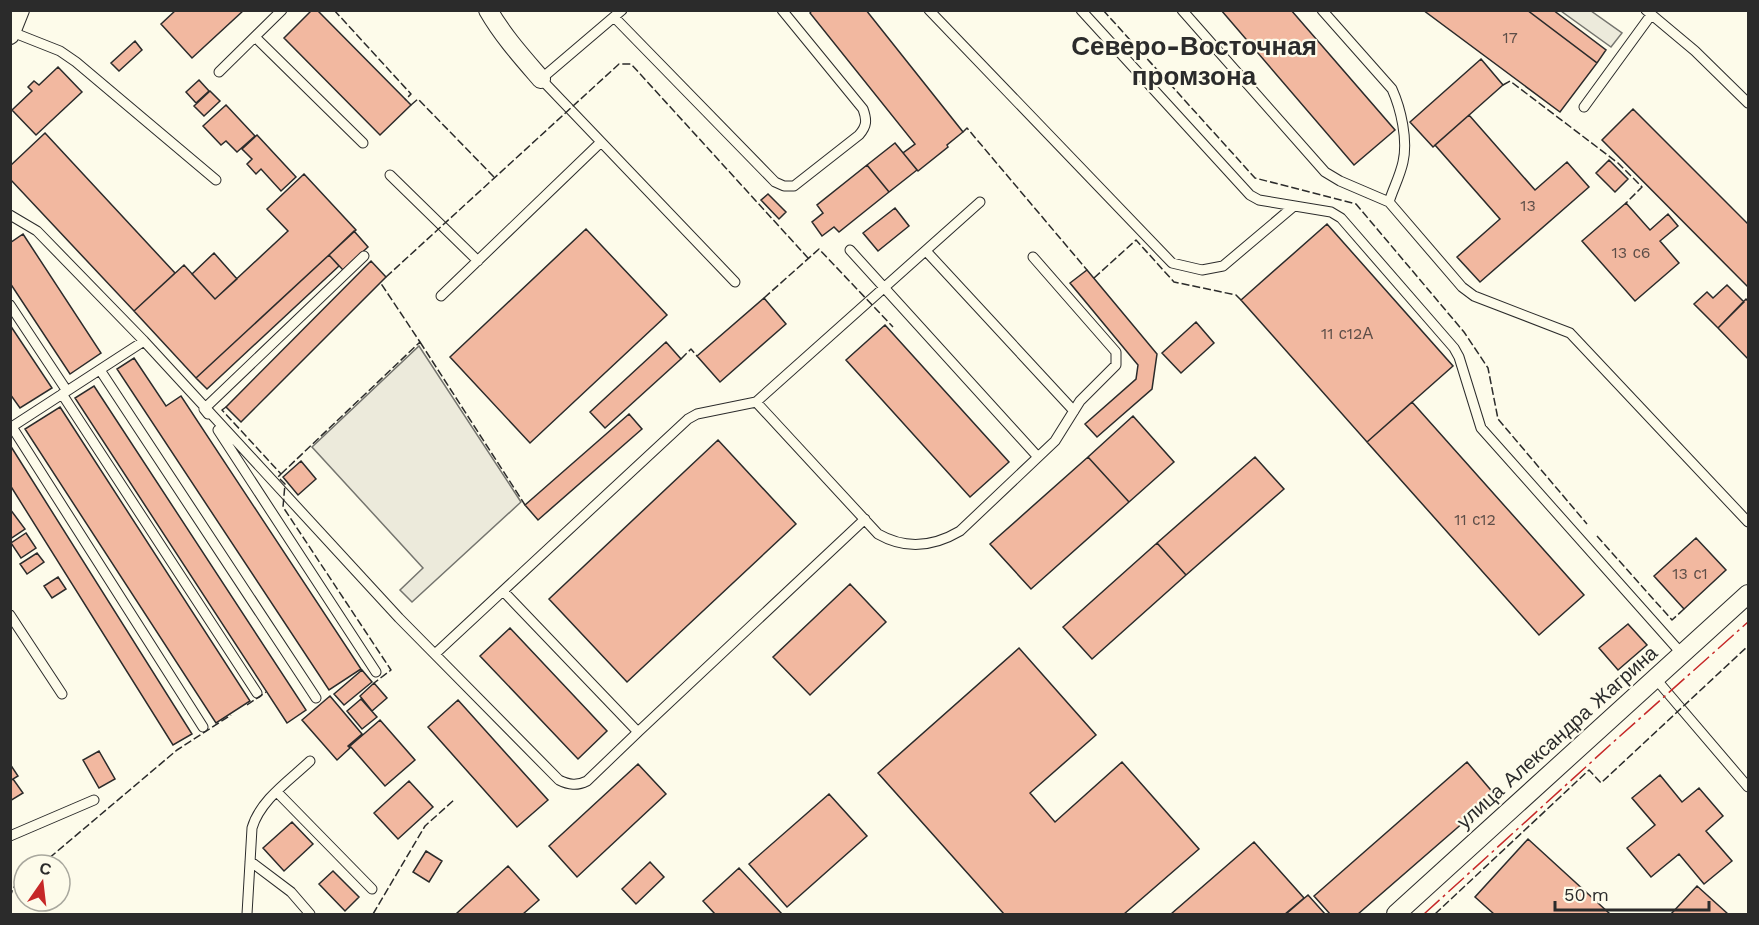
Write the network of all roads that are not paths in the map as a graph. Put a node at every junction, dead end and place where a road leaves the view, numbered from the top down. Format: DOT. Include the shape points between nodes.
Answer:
graph roads {
  1 [pos="20,10"];
  2 [pos="282,10"];
  3 [pos="488,10"];
  4 [pos="782,10"];
  5 [pos="929,10"];
  6 [pos="1081,10"];
  7 [pos="1182,10"];
  8 [pos="1322,10"];
  9 [pos="1649,13"];
  10 [pos="618,14"];
  11 [pos="11,33"];
  12 [pos="255,37"];
  13 [pos="219,72"];
  14 [pos="541,79"];
  15 [pos="1749,103"];
  16 [pos="1584,107"];
  17 [pos="601,142"];
  18 [pos="363,143"];
  19 [pos="390,175"];
  20 [pos="216,180"];
  21 [pos="980,202"];
  22 [pos="1389,202"];
  23 [pos="1294,206"];
  24 [pos="10,215"];
  25 [pos="850,249"];
  26 [pos="926,250"];
  27 [pos="364,256"];
  28 [pos="1033,257"];
  29 [pos="478,261"];
  30 [pos="735,282"];
  31 [pos="884,287"];
  32 [pos="441,296"];
  33 [pos="10,305"];
  34 [pos="144,342"];
  35 [pos="100,370"];
  36 [pos="65,393"];
  37 [pos="756,402"];
  38 [pos="204,409"];
  39 [pos="1074,411"];
  40 [pos="10,415"];
  41 [pos="13,426"];
  42 [pos="1038,457"];
  43 [pos="865,519"];
  44 [pos="1749,522"];
  45 [pos="502,591"];
  46 [pos="1749,594"];
  47 [pos="10,615"];
  48 [pos="435,654"];
  49 [pos="1682,654"];
  50 [pos="376,672"];
  51 [pos="1655,678"];
  52 [pos="257,693"];
  53 [pos="62,694"];
  54 [pos="316,698"];
  55 [pos="203,728"];
  56 [pos="638,732"];
  57 [pos="310,761"];
  58 [pos="1749,787"];
  59 [pos="277,792"];
  60 [pos="94,800"];
  61 [pos="10,836"];
  62 [pos="250,861"];
  63 [pos="372,889"];
  64 [pos="247,915"];
  65 [pos="310,915"];
  66 [pos="1396,915"];
  1 -- 11 [label="street"];
  2 -- 12 [label="lane"];
  3 -- 14 [label="street"];
  4 -- 10 [label="lane" via="867,119 859,135 794,186 775,182"];
  5 -- 23 [label="lane" via="1172,263 1202,270 1223,266"];
  6 -- 23 [label="lane" via="1250,195"];
  7 -- 22 [label="lane" via="1325,172"];
  8 -- 22 [label="lane" via="1392,89 1398,102 1405,144"];
  9 -- 15 [label="lane"];
  9 -- 16 [label="lane"];
  10 -- 14 [label="lane"];
  11 -- 20 [label="lane" via="60,51 76,62"];
  12 -- 13 [label="lane"];
  12 -- 18 [label="lane"];
  14 -- 17 [label="lane"];
  17 -- 29 [label="lane"];
  17 -- 30 [label="lane"];
  19 -- 29 [label="lane"];
  21 -- 26 [label="lane"];
  22 -- 44 [label="lane" via="1474,296 1570,333"];
  23 -- 49 [label="lane" via="1331,212 1341,218 1446,339 1459,357 1481,428"];
  24 -- 34 [label="lane" via="37,231"];
  25 -- 31 [label="lane"];
  26 -- 31 [label="lane"];
  26 -- 39 [label="lane"];
  27 -- 38 [label="lane"];
  28 -- 39 [label="lane" via="1116,352 1116,365 1086,393"];
  29 -- 32 [label="lane"];
  31 -- 37 [label="lane"];
  31 -- 42 [label="lane"];
  33 -- 36 [label="lane"];
  34 -- 35 [label="lane"];
  34 -- 38 [label="lane"];
  35 -- 36 [label="lane"];
  35 -- 54 [label="lane"];
  36 -- 41 [label="lane"];
  36 -- 52 [label="lane"];
  37 -- 43 [label="lane"];
  37 -- 45 [label="lane" via="688,419"];
  38 -- 48 [label="lane"];
  38 -- 50 [label="lane"];
  39 -- 42 [label="lane" via="1055,441"];
  40 -- 41 [label="lane"];
  41 -- 55 [label="lane"];
  42 -- 43 [label="lane" via="960,531 944,541 917,545 890,541"];
  43 -- 56 [label="lane"];
  45 -- 48 [label="lane"];
  45 -- 56 [label="lane"];
  46 -- 49 [label="street, улица Александра Жагрина"];
  47 -- 53 [label="lane"];
  48 -- 56 [label="lane" via="567,784 586,781"];
  49 -- 51 [label="street, улица Александра Жагрина"];
  51 -- 58 [label="lane"];
  51 -- 66 [label="street, улица Александра Жагрина"];
  57 -- 59 [label="lane"];
  59 -- 62 [label="lane" via="255,818"];
  59 -- 63 [label="lane"];
  60 -- 61 [label="lane"];
  62 -- 64 [label="lane"];
  62 -- 65 [label="lane" via="291,892"];
}
